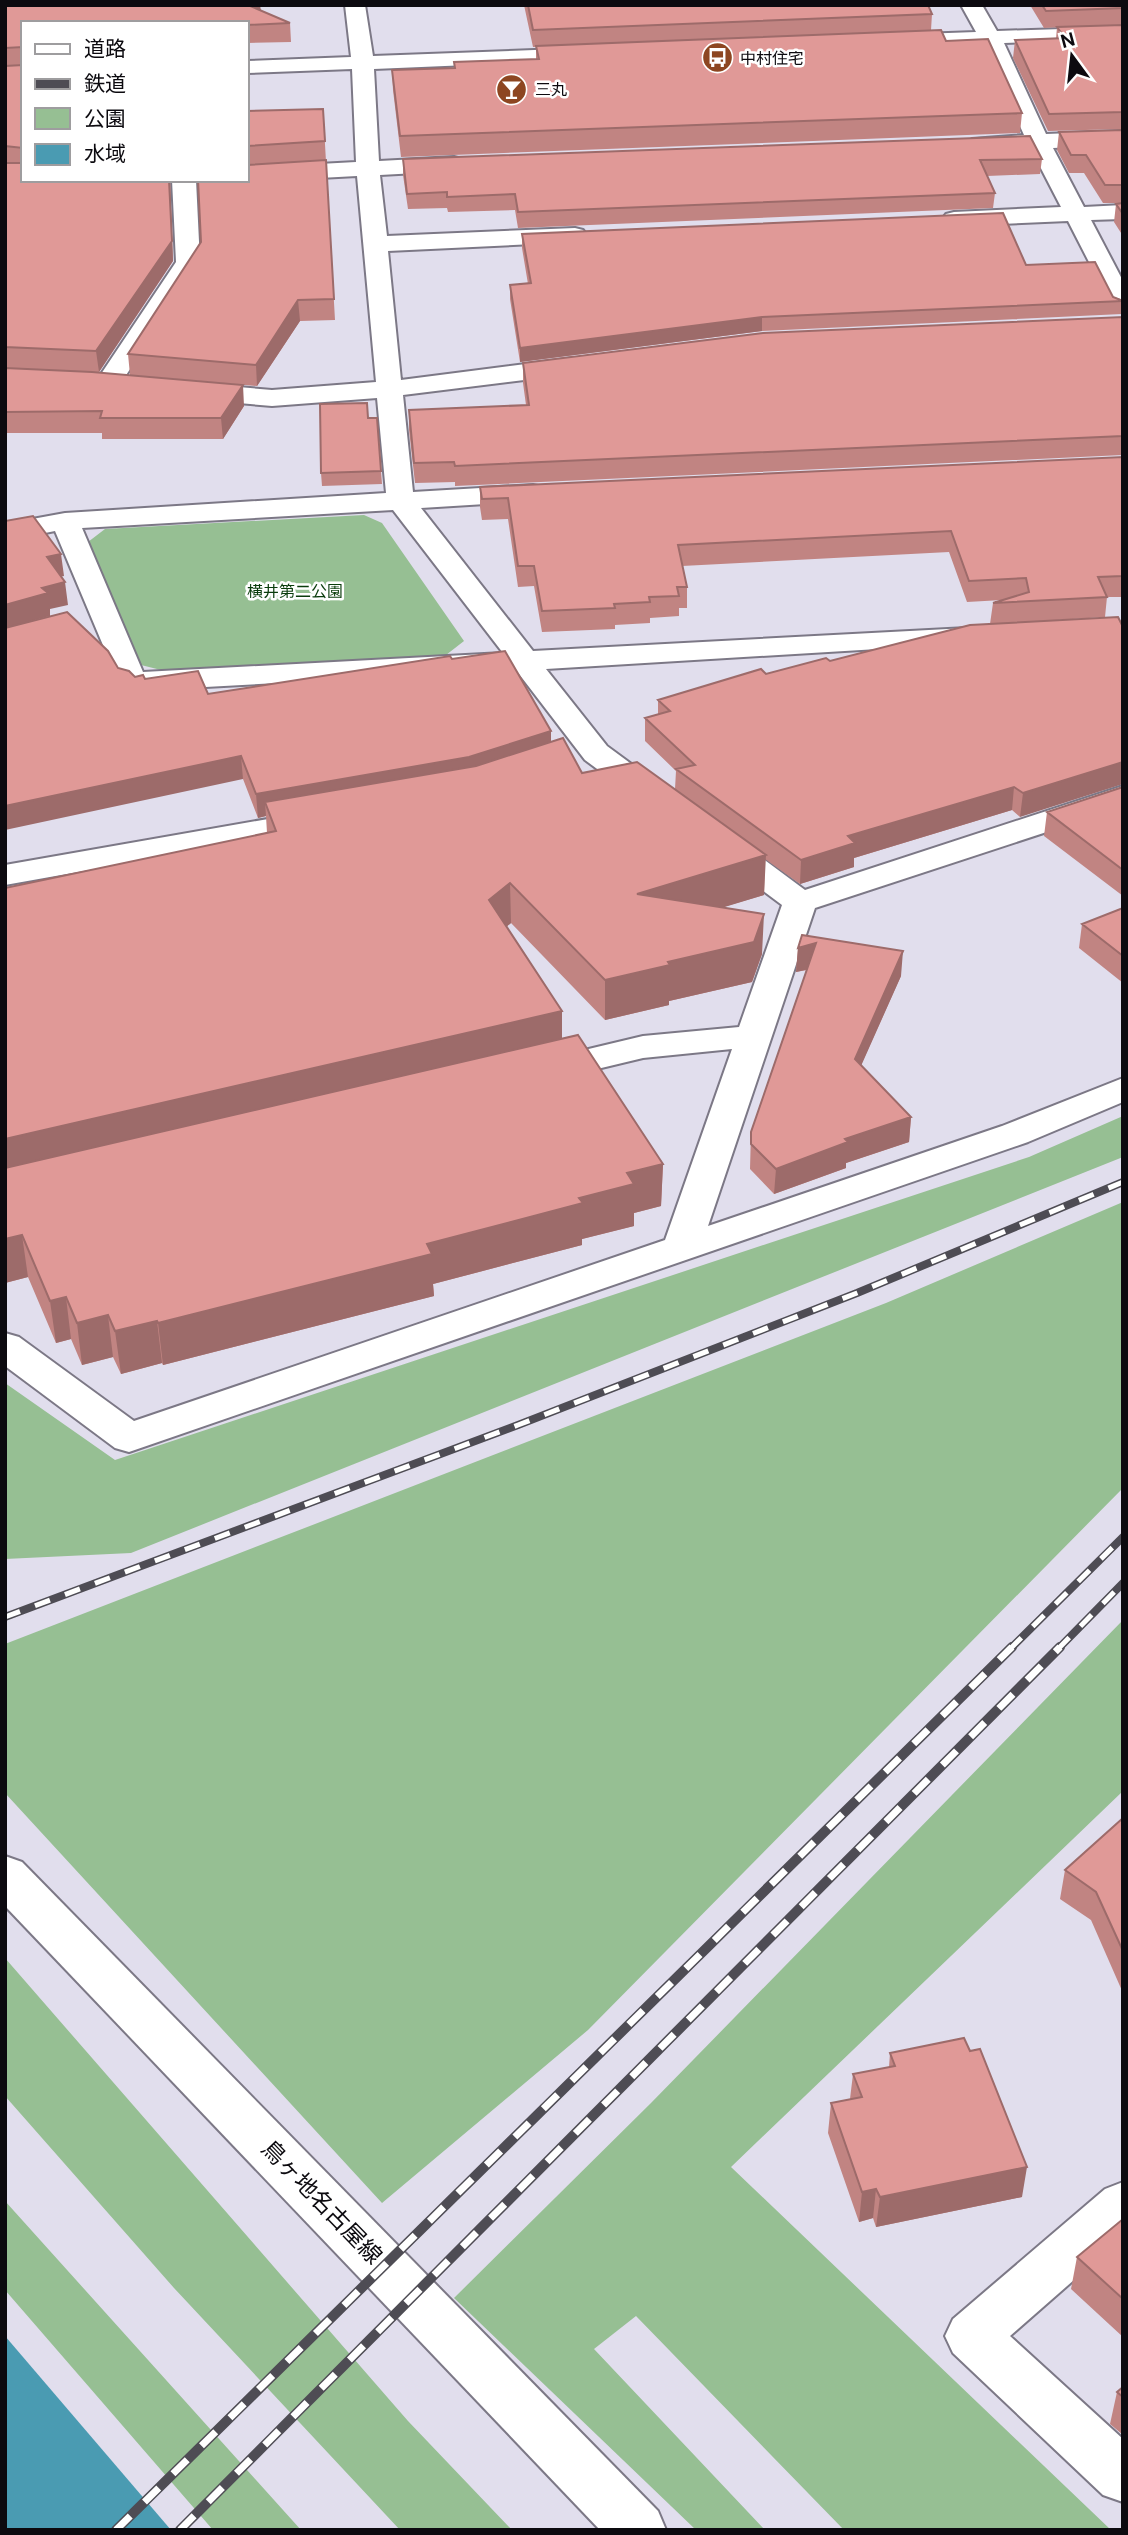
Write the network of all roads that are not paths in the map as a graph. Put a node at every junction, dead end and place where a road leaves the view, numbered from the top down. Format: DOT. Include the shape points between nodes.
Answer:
graph roads {
  1 [pos="355,5"];
  2 [pos="971,5"];
  3 [pos="1123,33"];
  4 [pos="990,37"];
  5 [pos="872,42"];
  6 [pos="607,53"];
  7 [pos="363,63"];
  8 [pos="248,67"];
  9 [pos="1123,138"];
  10 [pos="1038,141"];
  11 [pos="957,145"];
  12 [pos="478,163"];
  13 [pos="368,167"];
  14 [pos="248,175"];
  15 [pos="184,182"];
  16 [pos="1123,212"];
  17 [pos="1076,214"];
  18 [pos="925,220"];
  19 [pos="596,234"];
  20 [pos="377,244"];
  21 [pos="1118,319"];
  22 [pos="594,363"];
  23 [pos="82,382"];
  24 [pos="108,383"];
  25 [pos="135,386"];
  26 [pos="163,388"];
  27 [pos="390,389"];
  28 [pos="565,492"];
  29 [pos="400,500"];
  30 [pos="65,521"];
  31 [pos="5,533"];
  32 [pos="991,635"];
  33 [pos="525,661"];
  34 [pos="1123,796"];
  35 [pos="341,816"];
  36 [pos="5,875"];
  37 [pos="800,902"];
  38 [pos="755,1036"];
  39 [pos="508,1079"];
  40 [pos="1123,1089"];
  41 [pos="681,1248"];
  42 [pos="5,1346"];
  43 [pos="5,1875"];
  44 [pos="1123,2205"];
  45 [pos="1123,2476"];
  46 [pos="638,2530"];
  1 -- 7 [label="street"];
  2 -- 4 [label="street"];
  3 -- 4 [label="street"];
  4 -- 5 [label="street"];
  4 -- 10 [label="street"];
  6 -- 7 [label="street"];
  7 -- 8 [label="street"];
  7 -- 13 [label="street"];
  9 -- 10 [label="street"];
  10 -- 11 [label="street"];
  10 -- 17 [label="street"];
  12 -- 13 [label="street"];
  13 -- 14 [label="street"];
  13 -- 20 [label="street"];
  15 -- 24 [label="street" via="188,262"];
  16 -- 17 [label="street"];
  17 -- 18 [label="street"];
  17 -- 21 [label="street"];
  19 -- 20 [label="street"];
  20 -- 27 [label="street"];
  22 -- 27 [label="street"];
  23 -- 24 [label="street"];
  24 -- 25 [label="street"];
  26 -- 27 [label="street" via="272,398"];
  27 -- 29 [label="street"];
  28 -- 29 [label="street"];
  29 -- 30 [label="street"];
  29 -- 33 [label="street"];
  30 -- 31 [label="street"];
  30 -- 33 [label="street" via="91,616 132,682"];
  32 -- 33 [label="street"];
  33 -- 37 [label="street" via="584,757 686,819"];
  34 -- 37 [label="street"];
  35 -- 36 [label="street"];
  37 -- 38 [label="street"];
  38 -- 39 [label="street" via="643,1048"];
  38 -- 41 [label="street"];
  40 -- 41 [label="street" via="1015,1134"];
  41 -- 42 [label="street" via="129,1438"];
  43 -- 46 [label="street, 鳥ヶ地名古屋線"];
  44 -- 45 [label="street" via="972,2336"];
}
